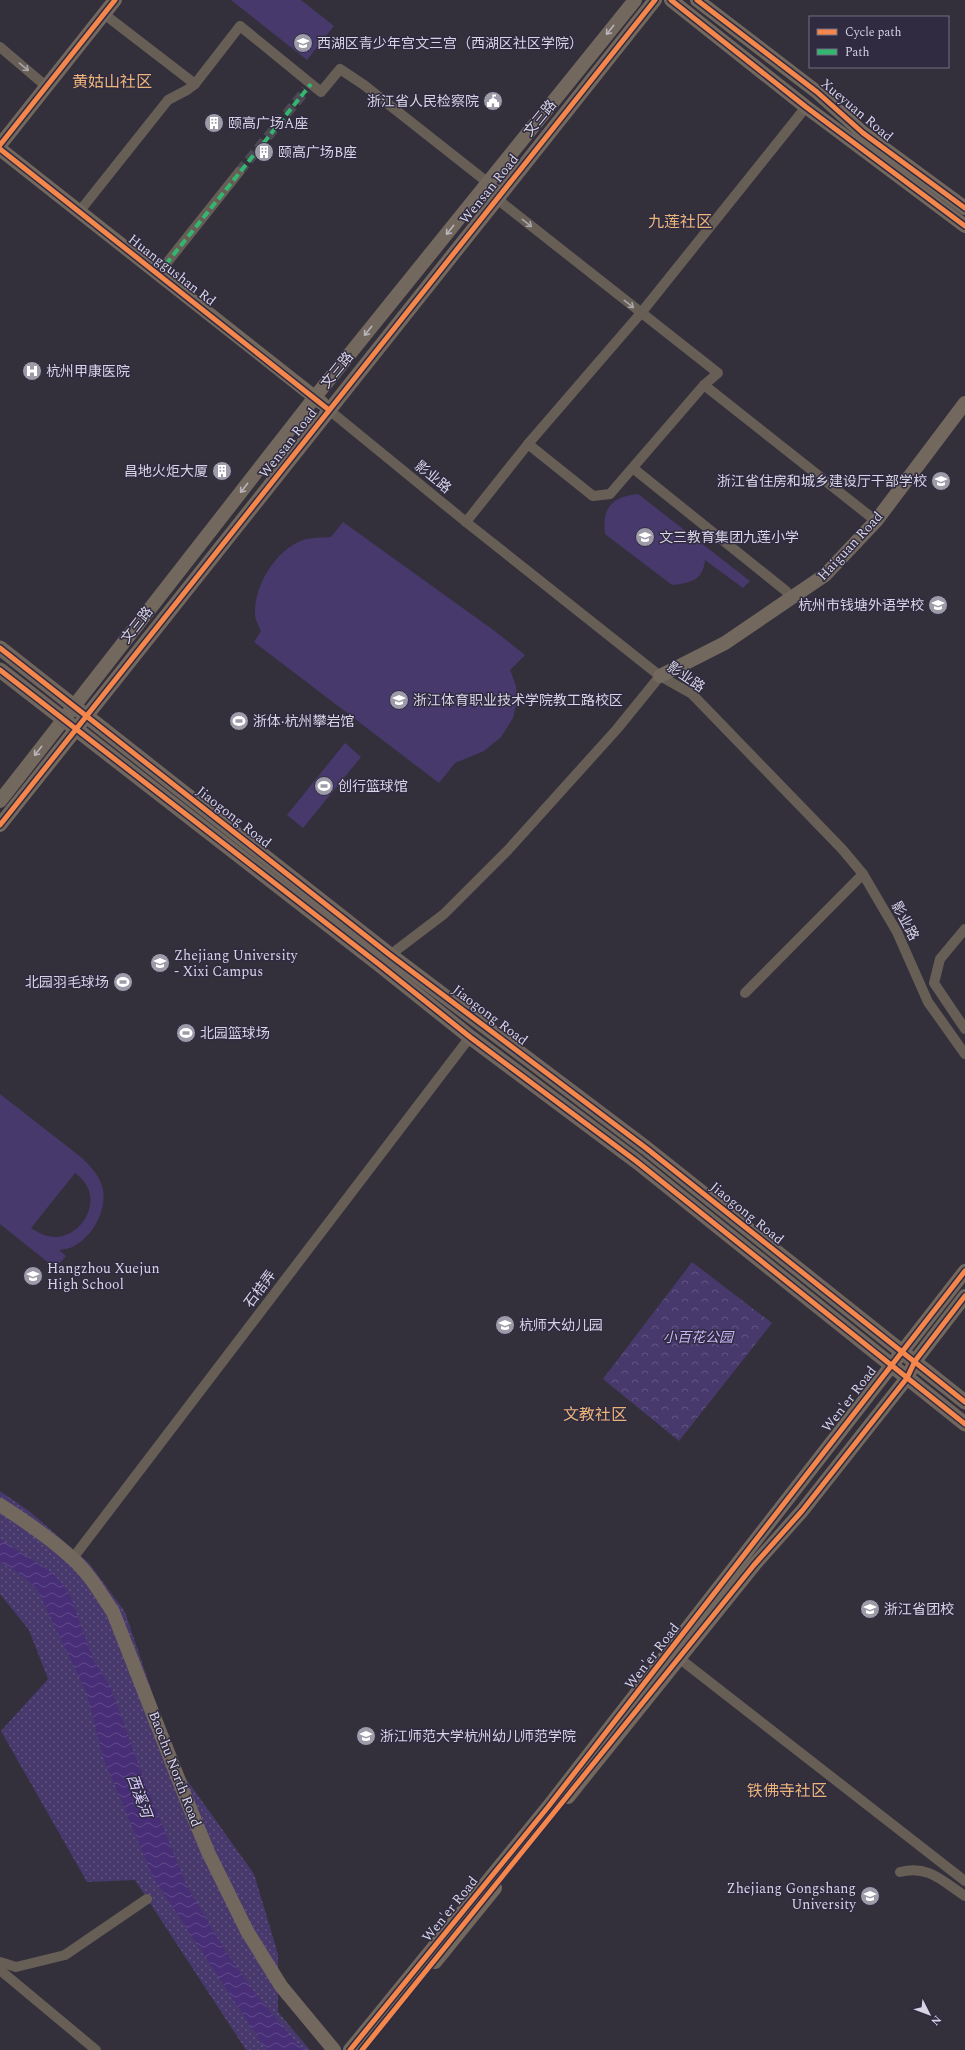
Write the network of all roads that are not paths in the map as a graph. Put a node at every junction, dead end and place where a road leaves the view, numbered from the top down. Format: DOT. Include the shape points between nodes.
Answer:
graph roads {
  1 [pos="115,0"];
  2 [pos="635,0"];
  3 [pos="656,0"];
  4 [pos="671,0"];
  5 [pos="697,0"];
  6 [pos="104,14"];
  7 [pos="0,47"];
  8 [pos="195,84"];
  9 [pos="47,87"];
  10 [pos="806,107"];
  11 [pos="0,146"];
  12 [pos="0,150"];
  13 [pos="239,172"];
  14 [pos="488,182"];
  15 [pos="499,196"];
  16 [pos="965,208"];
  17 [pos="79,212"];
  18 [pos="965,226"];
  19 [pos="158,274"];
  20 [pos="641,313"];
  21 [pos="704,385"];
  22 [pos="315,397"];
  23 [pos="965,402"];
  24 [pos="329,410"];
  25 [pos="528,444"];
  26 [pos="634,469"];
  27 [pos="876,521"];
  28 [pos="466,522"];
  29 [pos="791,600"];
  30 [pos="0,648"];
  31 [pos="0,670"];
  32 [pos="660,676"];
  33 [pos="73,707"];
  34 [pos="87,717"];
  35 [pos="62,720"];
  36 [pos="77,730"];
  37 [pos="0,801"];
  38 [pos="0,825"];
  39 [pos="863,874"];
  40 [pos="965,929"];
  41 [pos="390,955"];
  42 [pos="745,993"];
  43 [pos="965,1029"];
  44 [pos="470,1037"];
  45 [pos="965,1054"];
  46 [pos="965,1271"];
  47 [pos="965,1296"];
  48 [pos="902,1352"];
  49 [pos="915,1361"];
  50 [pos="890,1366"];
  51 [pos="907,1378"];
  52 [pos="965,1402"];
  53 [pos="965,1424"];
  54 [pos="0,1505"];
  55 [pos="73,1558"];
  56 [pos="675,1655"];
  57 [pos="900,1872"];
  58 [pos="965,1880"];
  59 [pos="965,1896"];
  60 [pos="146,1899"];
  61 [pos="0,1962"];
  62 [pos="0,1970"];
  63 [pos="96,2050"];
  64 [pos="334,2050"];
  65 [pos="350,2050"];
  66 [pos="362,2050"];
  1 -- 6 [label="main road"];
  2 -- 14 [label="main road, 文三路, one-way"];
  3 -- 15 [label="main road, Wensan Road"];
  4 -- 10 [label="main road, Xueyuan Road"];
  5 -- 16 [label="main road, Xueyuan Road" via="817,92 863,133"];
  6 -- 8 [label="street"];
  6 -- 9 [label="main road"];
  7 -- 9 [label="street, one-way"];
  8 -- 14 [label="street" via="240,26 308,87 321,92 340,69"];
  8 -- 17 [label="street" via="168,100"];
  9 -- 11 [label="main road"];
  10 -- 18 [label="main road, Xueyuan Road"];
  10 -- 20 [label="street"];
  12 -- 17 [label="main road, Huanggushan Rd"];
  13 -- 19 [label="street"];
  14 -- 15 [label="street"];
  14 -- 22 [label="main road, 文三路, one-way"];
  15 -- 20 [label="street, one-way"];
  15 -- 24 [label="main road, Wensan Road"];
  17 -- 19 [label="main road, Huanggushan Rd"];
  19 -- 22 [label="main road, Huanggushan Rd"];
  20 -- 21 [label="street" via="718,373"];
  20 -- 25 [label="street"];
  21 -- 26 [label="street"];
  21 -- 27 [label="street"];
  22 -- 24 [label="main road, Huanggushan Rd"];
  22 -- 33 [label="main road, 文三路, one-way"];
  23 -- 27 [label="main road, Haiguan Road"];
  24 -- 28 [label="street, 影业路"];
  24 -- 34 [label="main road, Wensan Road"];
  25 -- 26 [label="street" via="593,496 610,494"];
  25 -- 28 [label="street"];
  26 -- 29 [label="street" via="786,591"];
  27 -- 29 [label="main road, Haiguan Road" via="825,575"];
  28 -- 32 [label="street, 影业路"];
  29 -- 32 [label="main road, Haiguan Road" via="725,643"];
  30 -- 33 [label="main road, Jiaogong Road"];
  31 -- 35 [label="main road, Jiaogong Road"];
  32 -- 39 [label="street, 影业路" via="692,694 842,848"];
  32 -- 41 [label="street" via="617,729 508,850 444,914"];
  33 -- 34 [label="main road, Jiaogong Road"];
  33 -- 35 [label="main road, 文三路"];
  34 -- 36 [label="main road, Wensan Road"];
  34 -- 41 [label="main road, Jiaogong Road"];
  35 -- 36 [label="main road, Jiaogong Road"];
  35 -- 37 [label="main road, 文三路, one-way"];
  36 -- 38 [label="main road, Wensan Road"];
  36 -- 44 [label="main road, Jiaogong Road"];
  39 -- 42 [label="street"];
  39 -- 45 [label="street, 影业路" via="898,932 928,1002"];
  40 -- 43 [label="street" via="940,958 934,983"];
  41 -- 48 [label="main road, Jiaogong Road" via="646,1148"];
  44 -- 50 [label="main road, Jiaogong Road" via="636,1161"];
  44 -- 55 [label="street, 石桔弄"];
  46 -- 48 [label="main road, Wen'er Road"];
  47 -- 49 [label="main road, Wen'er Road"];
  48 -- 49 [label="main road, Jiaogong Road"];
  48 -- 50 [label="main road, Wen'er Road"];
  49 -- 51 [label="main road, Wen'er Road"];
  49 -- 52 [label="main road, Jiaogong Road"];
  50 -- 51 [label="main road, Jiaogong Road"];
  50 -- 56 [label="main road, Wen'er Road"];
  51 -- 53 [label="main road, Jiaogong Road"];
  51 -- 56 [label="main road, Wen'er Road" via="802,1511"];
  54 -- 55 [label="main road, Baochu North Road"];
  55 -- 64 [label="main road, Baochu North Road" via="113,1612 186,1801 208,1852 252,1940 281,1986"];
  56 -- 58 [label="street"];
  56 -- 65 [label="main road, Wen'er Road"];
  56 -- 66 [label="main road, Wen'er Road"];
  57 -- 59 [label="street" via="918,1869 930,1872"];
  60 -- 61 [label="street" via="65,1955 16,1967"];
  62 -- 63 [label="street"];
}
